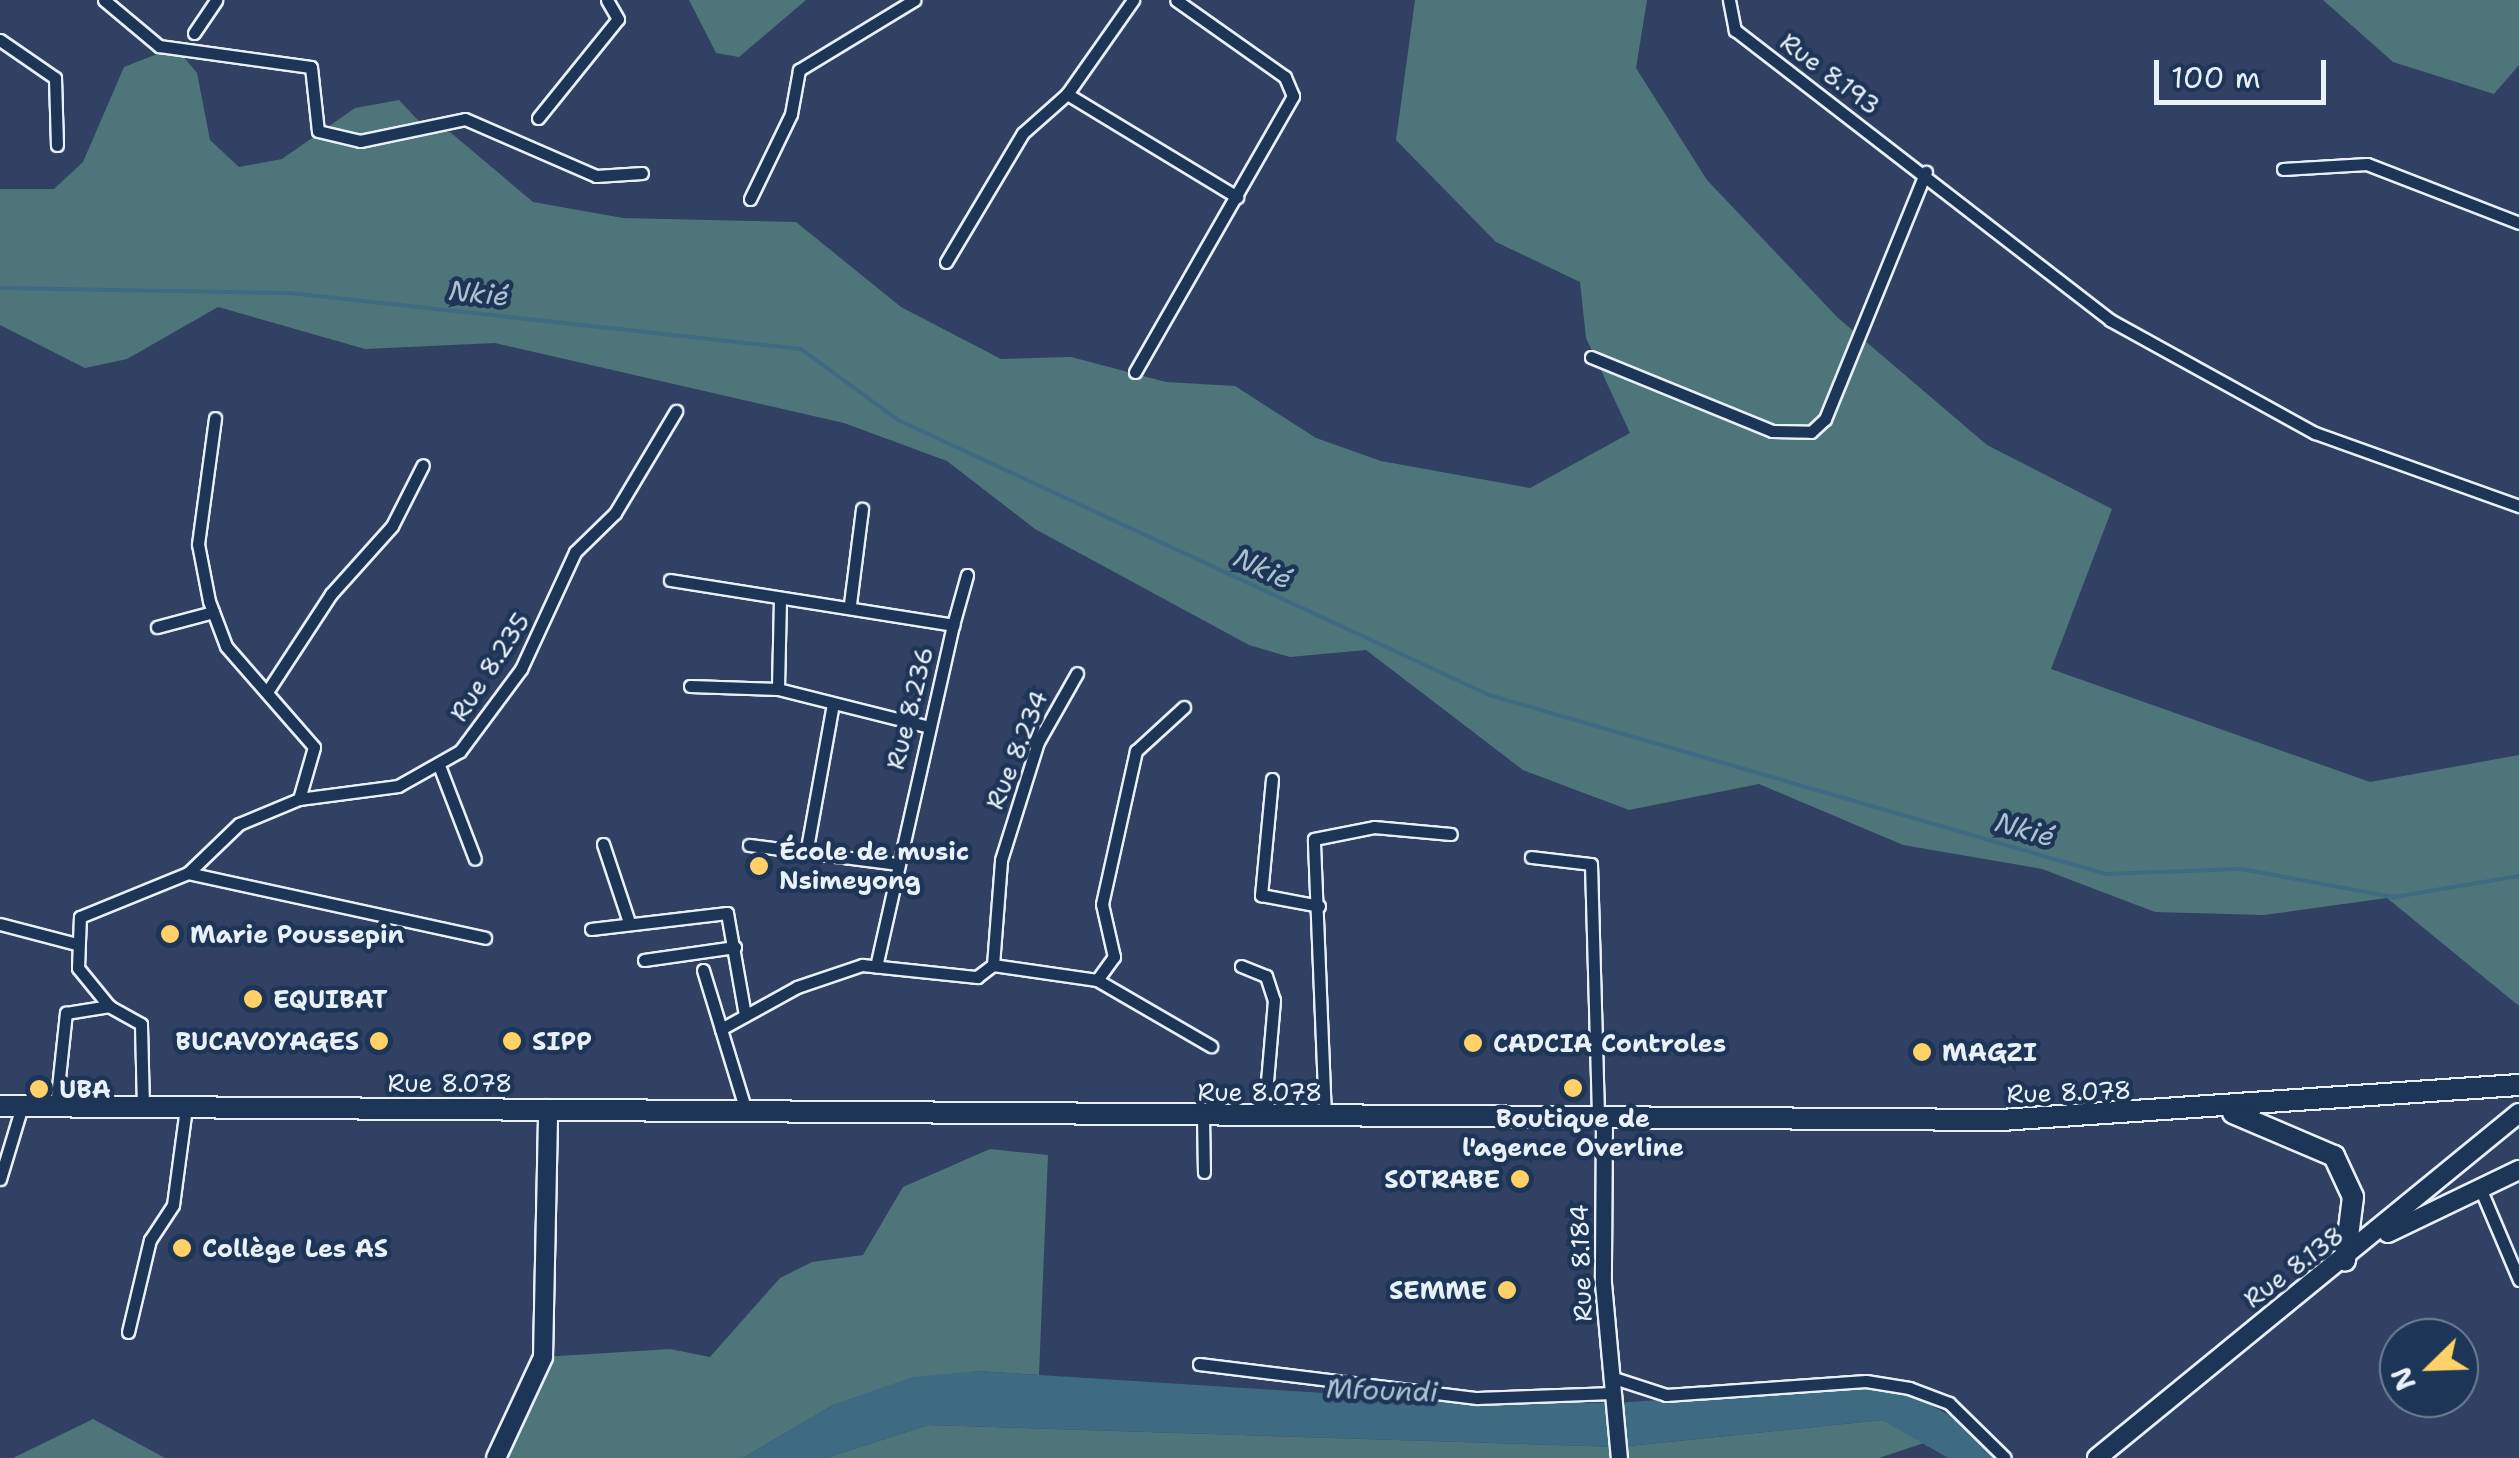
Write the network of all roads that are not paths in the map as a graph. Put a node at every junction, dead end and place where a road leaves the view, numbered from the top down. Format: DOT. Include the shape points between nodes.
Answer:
graph roads {
  1 [pos="104,0"];
  2 [pos="216,0"];
  3 [pos="607,0"];
  4 [pos="914,0"];
  5 [pos="1132,0"];
  6 [pos="1176,0"];
  7 [pos="1729,0"];
  8 [pos="194,33"];
  9 [pos="0,40"];
  10 [pos="1067,94"];
  11 [pos="538,118"];
  12 [pos="57,145"];
  13 [pos="2284,170"];
  14 [pos="1926,172"];
  15 [pos="642,173"];
  16 [pos="1236,197"];
  17 [pos="750,200"];
  18 [pos="2519,223"];
  19 [pos="946,262"];
  20 [pos="1590,357"];
  21 [pos="1134,372"];
  22 [pos="676,412"];
  23 [pos="215,418"];
  24 [pos="423,465"];
  25 [pos="2519,506"];
  26 [pos="862,509"];
  27 [pos="967,574"];
  28 [pos="670,580"];
  29 [pos="780,599"];
  30 [pos="850,604"];
  31 [pos="213,612"];
  32 [pos="953,626"];
  33 [pos="157,627"];
  34 [pos="1077,673"];
  35 [pos="690,686"];
  36 [pos="778,689"];
  37 [pos="268,692"];
  38 [pos="833,704"];
  39 [pos="1184,707"];
  40 [pos="925,726"];
  41 [pos="440,768"];
  42 [pos="1272,779"];
  43 [pos="299,799"];
  44 [pos="1451,834"];
  45 [pos="603,844"];
  46 [pos="750,845"];
  47 [pos="807,848"];
  48 [pos="1531,858"];
  49 [pos="475,859"];
  50 [pos="897,864"];
  51 [pos="188,873"];
  52 [pos="1319,906"];
  53 [pos="628,920"];
  54 [pos="0,924"];
  55 [pos="591,929"];
  56 [pos="485,938"];
  57 [pos="76,944"];
  58 [pos="735,947"];
  59 [pos="644,960"];
  60 [pos="876,966"];
  61 [pos="993,966"];
  62 [pos="1241,966"];
  63 [pos="703,970"];
  64 [pos="1097,980"];
  65 [pos="109,1006"];
  66 [pos="745,1015"];
  67 [pos="721,1029"];
  68 [pos="1211,1046"];
  69 [pos="2519,1084"];
  70 [pos="0,1106"];
  71 [pos="22,1106"];
  72 [pos="56,1106"];
  73 [pos="143,1108"];
  74 [pos="186,1108"];
  75 [pos="548,1108"];
  76 [pos="2222,1109"];
  77 [pos="746,1111"];
  78 [pos="1203,1116"];
  79 [pos="1264,1116"];
  80 [pos="1325,1117"];
  81 [pos="2513,1118"];
  82 [pos="1601,1120"];
  83 [pos="2519,1170"];
  84 [pos="1204,1172"];
  85 [pos="0,1178"];
  86 [pos="2480,1188"];
  87 [pos="2365,1244"];
  88 [pos="2345,1260"];
  89 [pos="2519,1280"];
  90 [pos="128,1332"];
  91 [pos="1198,1364"];
  92 [pos="1614,1391"];
  93 [pos="1619,1452"];
  94 [pos="496,1458"];
  95 [pos="2005,1458"];
  96 [pos="2098,1458"];
  1 -- 15 [label="street" via="159,46 311,67 318,131 360,141 465,119 596,176"];
  2 -- 8 [label="street"];
  3 -- 11 [label="street" via="618,19"];
  4 -- 17 [label="street" via="798,70 791,114"];
  5 -- 10 [label="street"];
  6 -- 16 [label="street" via="1291,86"];
  7 -- 14 [label="street, Rue 8.193" via="1734,30"];
  9 -- 12 [label="street" via="55,78"];
  10 -- 16 [label="street"];
  10 -- 19 [label="street" via="1024,133"];
  13 -- 18 [label="street" via="2367,164"];
  14 -- 20 [label="street" via="1825,419 1811,432 1772,431"];
  14 -- 25 [label="street, Rue 8.193" via="2158,348 2385,465"];
  16 -- 21 [label="street"];
  22 -- 41 [label="street, Rue 8.235" via="615,513 575,552 520,669"];
  23 -- 31 [label="street" via="198,544"];
  24 -- 37 [label="street" via="392,526 331,594"];
  26 -- 30 [label="street"];
  27 -- 32 [label="street"];
  28 -- 29 [label="street, Rue 8.236"];
  29 -- 30 [label="street, Rue 8.236"];
  29 -- 36 [label="street"];
  30 -- 32 [label="street, Rue 8.236"];
  31 -- 33 [label="street"];
  31 -- 37 [label="street" via="226,646"];
  32 -- 40 [label="street, Rue 8.236"];
  34 -- 61 [label="street, Rue 8.234" via="1038,742 1000,860"];
  35 -- 36 [label="street"];
  36 -- 38 [label="street"];
  37 -- 43 [label="street" via="313,738"];
  38 -- 40 [label="street"];
  38 -- 47 [label="street"];
  39 -- 64 [label="street" via="1136,750 1102,904 1114,958"];
  40 -- 50 [label="street, Rue 8.236"];
  41 -- 43 [label="street, Rue 8.235" via="398,786"];
  41 -- 49 [label="street"];
  42 -- 52 [label="street" via="1261,895"];
  43 -- 51 [label="street, Rue 8.235" via="239,824"];
  44 -- 52 [label="street" via="1374,827 1314,839"];
  45 -- 53 [label="street"];
  46 -- 47 [label="street"];
  47 -- 50 [label="street"];
  48 -- 82 [label="street" via="1591,864"];
  50 -- 60 [label="street, Rue 8.236"];
  51 -- 56 [label="street"];
  51 -- 57 [label="street" via="89,906"];
  52 -- 80 [label="street"];
  53 -- 55 [label="street"];
  53 -- 58 [label="street" via="722,911"];
  54 -- 57 [label="street"];
  57 -- 65 [label="street" via="78,968"];
  58 -- 59 [label="street"];
  58 -- 66 [label="street"];
  60 -- 61 [label="street" via="977,976"];
  60 -- 66 [label="street" via="830,974"];
  61 -- 64 [label="street"];
  62 -- 79 [label="street" via="1266,976 1274,1000"];
  63 -- 67 [label="street"];
  64 -- 68 [label="street"];
  65 -- 72 [label="street" via="66,1014"];
  65 -- 73 [label="street" via="141,1024"];
  66 -- 67 [label="street"];
  67 -- 77 [label="street"];
  69 -- 76 [label="highway, Rue 8.078"];
  70 -- 71 [label="highway, Rue 8.078"];
  71 -- 72 [label="highway, Rue 8.078"];
  71 -- 85 [label="street"];
  72 -- 73 [label="highway, Rue 8.078"];
  73 -- 74 [label="highway, Rue 8.078"];
  74 -- 75 [label="highway, Rue 8.078"];
  74 -- 90 [label="street" via="174,1204 150,1240"];
  75 -- 77 [label="highway, Rue 8.078"];
  75 -- 94 [label="main road" via="543,1357"];
  76 -- 82 [label="highway, Rue 8.078"];
  76 -- 88 [label="highway" via="2334,1156 2353,1197"];
  77 -- 78 [label="highway, Rue 8.078"];
  78 -- 79 [label="highway, Rue 8.078"];
  78 -- 84 [label="street"];
  79 -- 80 [label="highway, Rue 8.078"];
  80 -- 82 [label="highway, Rue 8.078"];
  81 -- 87 [label="main road, Rue 8.138"];
  82 -- 92 [label="street, Rue 8.184"];
  83 -- 86 [label="main road"];
  86 -- 87 [label="main road"];
  86 -- 89 [label="street"];
  87 -- 88 [label="main road, Rue 8.138"];
  88 -- 96 [label="main road, Rue 8.138"];
  91 -- 92 [label="street" via="1477,1398"];
  92 -- 93 [label="street, Rue 8.184"];
  92 -- 95 [label="street" via="1666,1395 1866,1381 1909,1388 1948,1404"];
}
